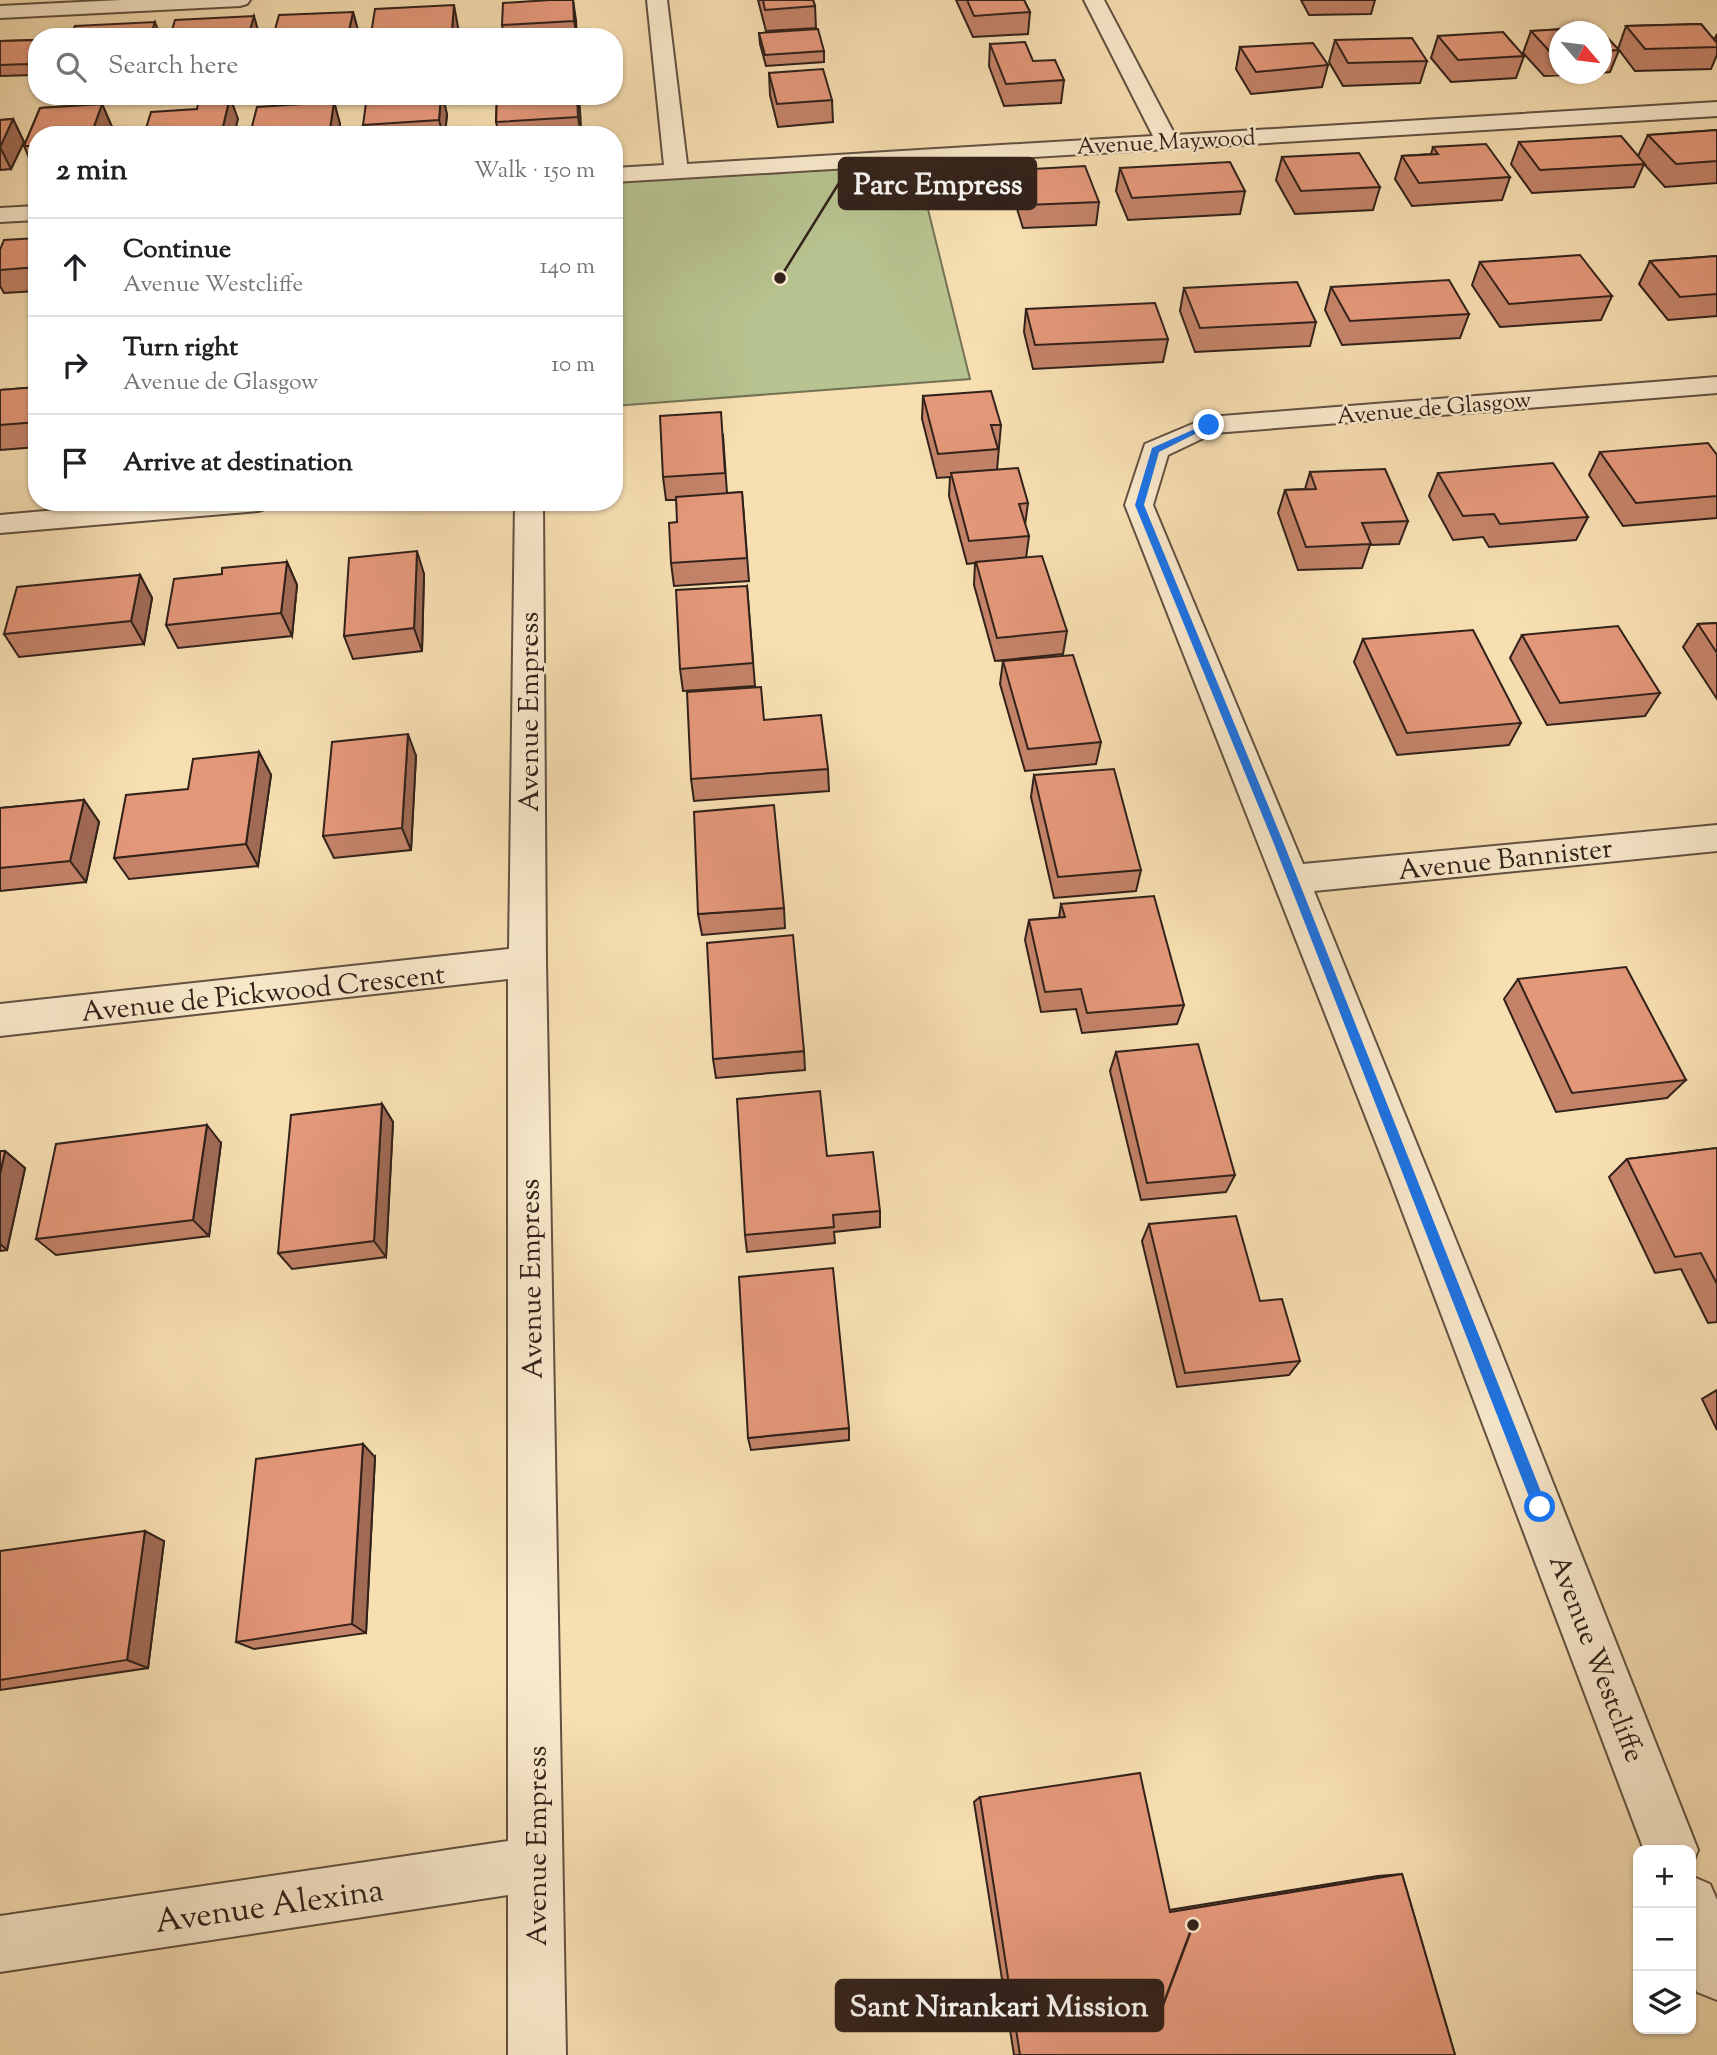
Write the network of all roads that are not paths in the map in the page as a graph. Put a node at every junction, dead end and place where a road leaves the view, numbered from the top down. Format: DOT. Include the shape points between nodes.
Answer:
graph roads {
  1 [pos="240,0"];
  2 [pos="657,0"];
  3 [pos="1094,0"];
  4 [pos="0,12"];
  5 [pos="1717,109"];
  6 [pos="1167,141"];
  7 [pos="676,169"];
  8 [pos="623,174"];
  9 [pos="28,213"];
  10 [pos="0,215"];
  11 [pos="1717,385"];
  12 [pos="1155,450"];
  13 [pos="152,511"];
  14 [pos="529,511"];
  15 [pos="0,524"];
  16 [pos="1717,838"];
  17 [pos="1293,879"];
  18 [pos="527,962"];
  19 [pos="0,1020"];
  20 [pos="1669,1845"];
  21 [pos="537,1864"];
  22 [pos="1693,1908"];
  23 [pos="0,1944"];
  24 [pos="1717,1972"];
  25 [pos="537,2055"];
  1 -- 4 [label="street"];
  2 -- 7 [label="street"];
  3 -- 6 [label="street"];
  5 -- 6 [label="street, Avenue Maywood"];
  6 -- 7 [label="street, Avenue Maywood"];
  7 -- 8 [label="street, Avenue Maywood"];
  9 -- 10 [label="street"];
  11 -- 12 [label="street, Avenue de Glasgow" via="1209,425"];
  12 -- 17 [label="street, Avenue Westcliffe" via="1139,505"];
  13 -- 15 [label="street"];
  14 -- 18 [label="street, Avenue Empress"];
  16 -- 17 [label="street, Avenue Bannister"];
  17 -- 20 [label="street, Avenue Westcliffe"];
  18 -- 19 [label="street, Avenue de Pickwood Crescent"];
  18 -- 21 [label="street, Avenue Empress"];
  21 -- 23 [label="street, Avenue Alexina"];
  21 -- 25 [label="street, Avenue Empress"];
  22 -- 24 [label="street"];
}
